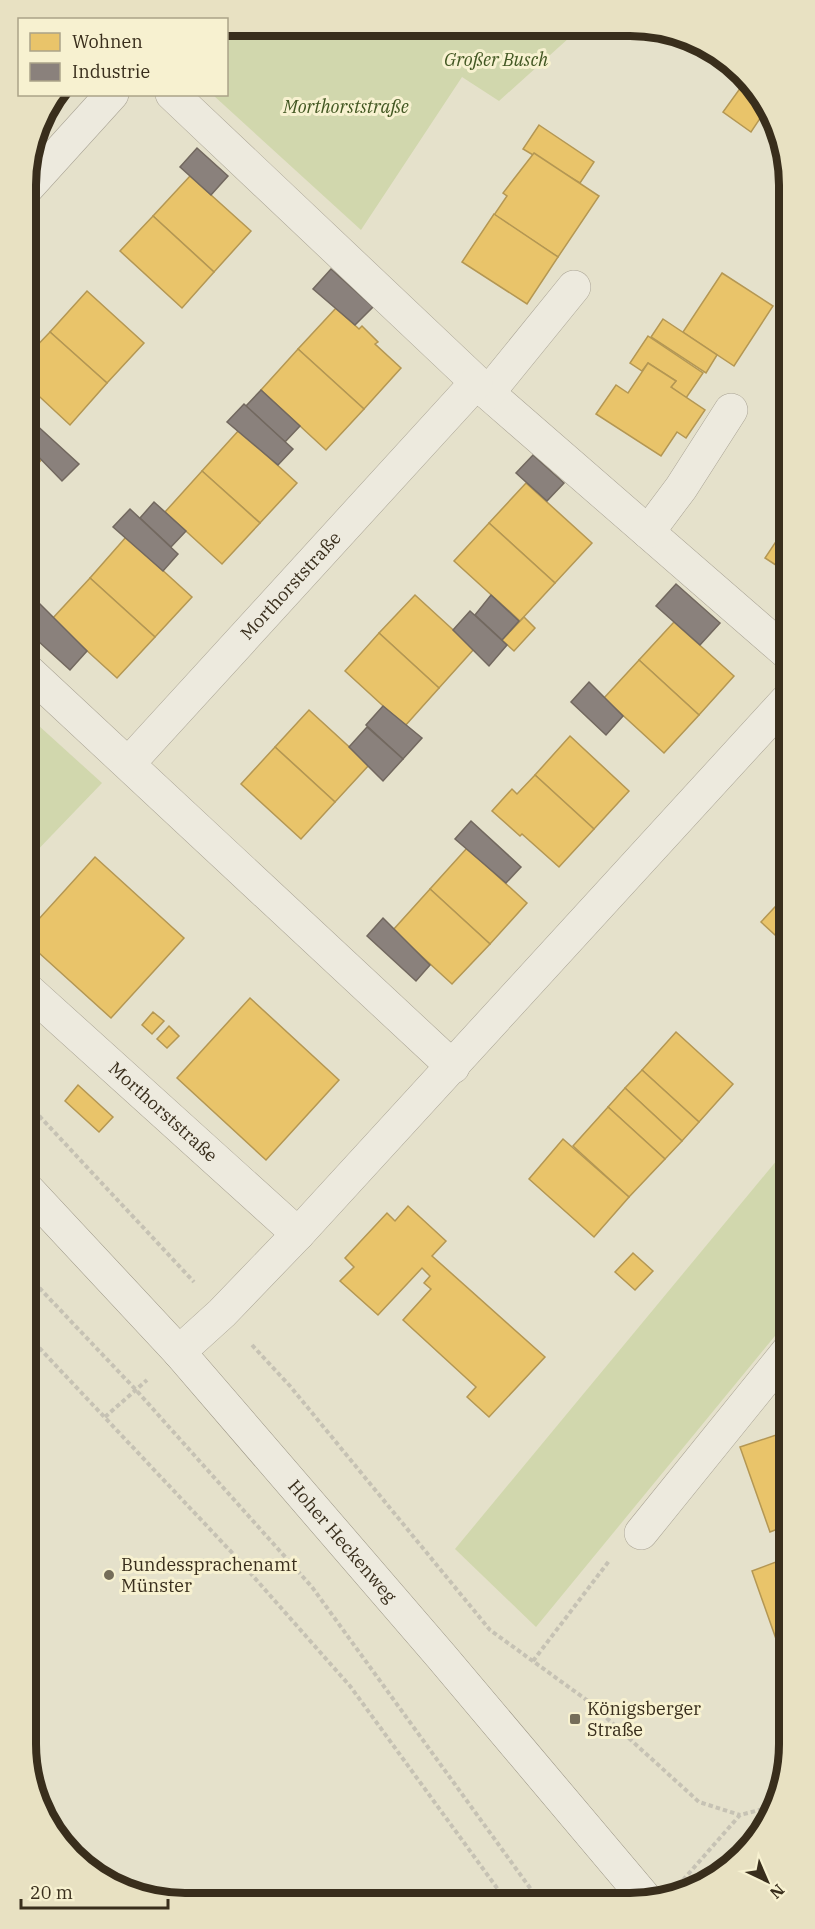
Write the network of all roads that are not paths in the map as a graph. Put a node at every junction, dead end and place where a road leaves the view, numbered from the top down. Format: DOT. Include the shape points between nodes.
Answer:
graph roads {
  1 [pos="110,96"];
  2 [pos="174,96"];
  3 [pos="36,178"];
  4 [pos="574,287"];
  5 [pos="482,388"];
  6 [pos="731,410"];
  7 [pos="648,532"];
  8 [pos="779,646"];
  9 [pos="36,678"];
  10 [pos="779,709"];
  11 [pos="129,763"];
  12 [pos="36,997"];
  13 [pos="453,1067"];
  14 [pos="36,1199"];
  15 [pos="298,1234"];
  16 [pos="179,1352"];
  17 [pos="779,1362"];
  18 [pos="641,1533"];
  19 [pos="640,1892"];
  1 -- 3 [label="street"];
  2 -- 5 [label="street"];
  4 -- 5 [label="street, Morthorststraße"];
  5 -- 7 [label="street"];
  5 -- 11 [label="street, Morthorststraße"];
  6 -- 7 [label="street"];
  7 -- 8 [label="street"];
  9 -- 11 [label="street"];
  10 -- 13 [label="street"];
  11 -- 13 [label="street"];
  12 -- 15 [label="street, Morthorststraße"];
  13 -- 15 [label="street"];
  14 -- 16 [label="street, Hoher Heckenweg"];
  15 -- 16 [label="street"];
  16 -- 19 [label="street, Hoher Heckenweg"];
  17 -- 18 [label="street"];
}
